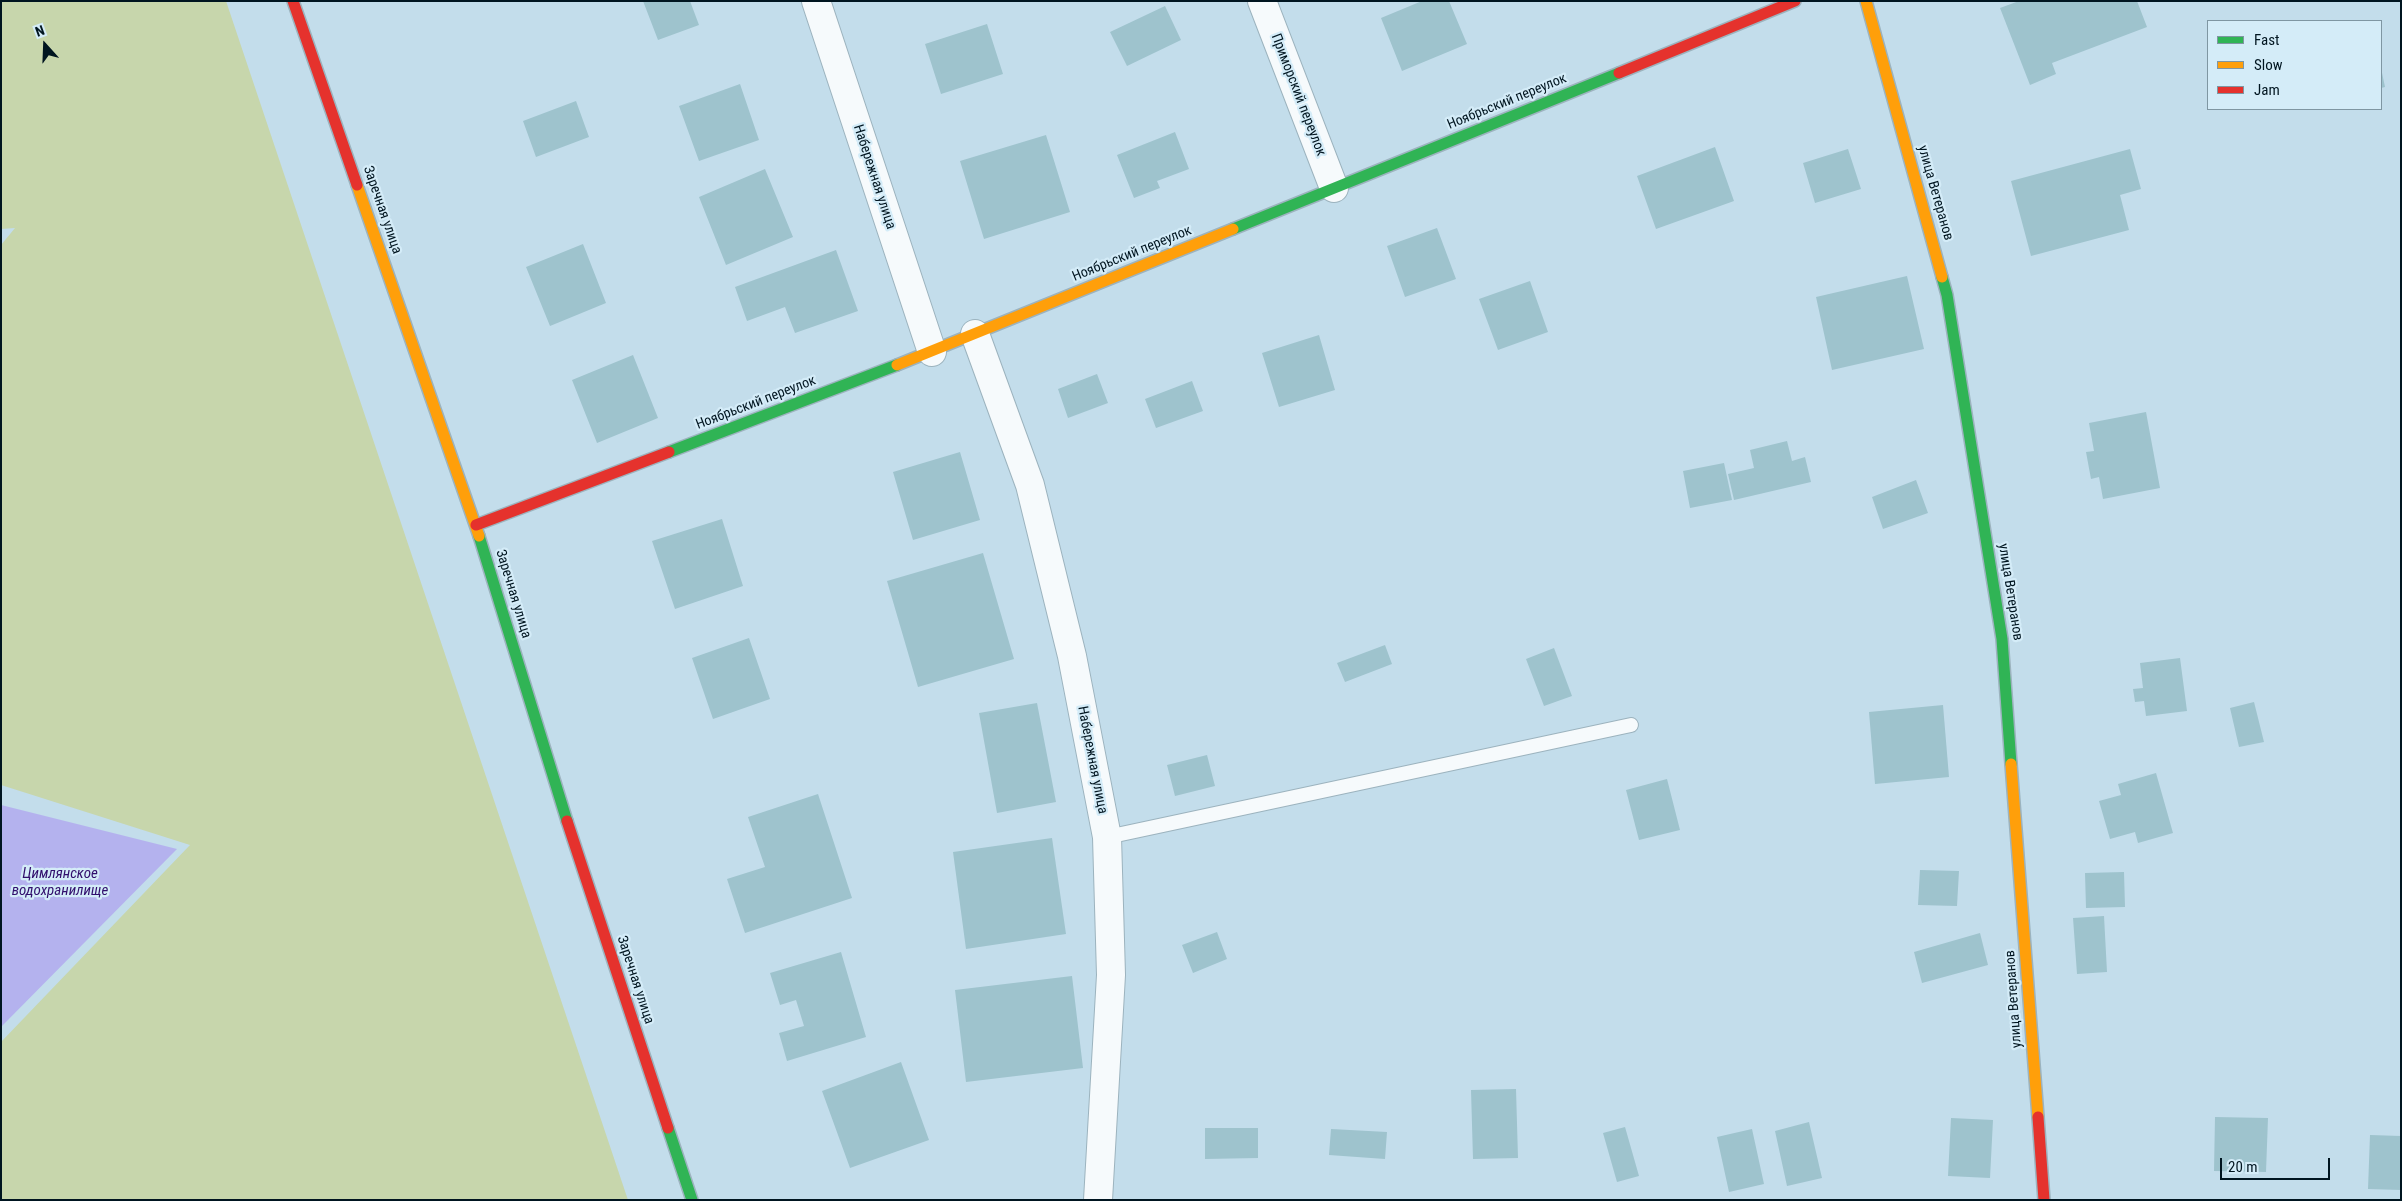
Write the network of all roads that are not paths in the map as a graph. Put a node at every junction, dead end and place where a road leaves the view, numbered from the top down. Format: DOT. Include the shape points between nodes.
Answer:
graph roads {
  1 [pos="293,1"];
  2 [pos="816,1"];
  3 [pos="1262,1"];
  4 [pos="1795,1"];
  5 [pos="1866,1"];
  6 [pos="1334,188"];
  7 [pos="975,334"];
  8 [pos="932,352"];
  9 [pos="476,525"];
  10 [pos="1631,725"];
  11 [pos="1107,837"];
  12 [pos="692,1200"];
  13 [pos="1098,1200"];
  14 [pos="2044,1200"];
  1 -- 9 [label="street, Заречная улица"];
  2 -- 8 [label="street, Набережная улица"];
  3 -- 6 [label="street, Приморский переулок"];
  4 -- 6 [label="street, Ноябрьский переулок"];
  5 -- 14 [label="street, улица Ветеранов" via="1948,295 2002,638"];
  6 -- 7 [label="street, Ноябрьский переулок"];
  7 -- 8 [label="street, Ноябрьский переулок"];
  7 -- 11 [label="street, Набережная улица" via="1030,485 1072,656"];
  8 -- 9 [label="street, Ноябрьский переулок"];
  9 -- 12 [label="street, Заречная улица" via="546,760"];
  10 -- 11 [label="lane"];
  11 -- 13 [label="street, Набережная улица" via="1111,975"];
}
